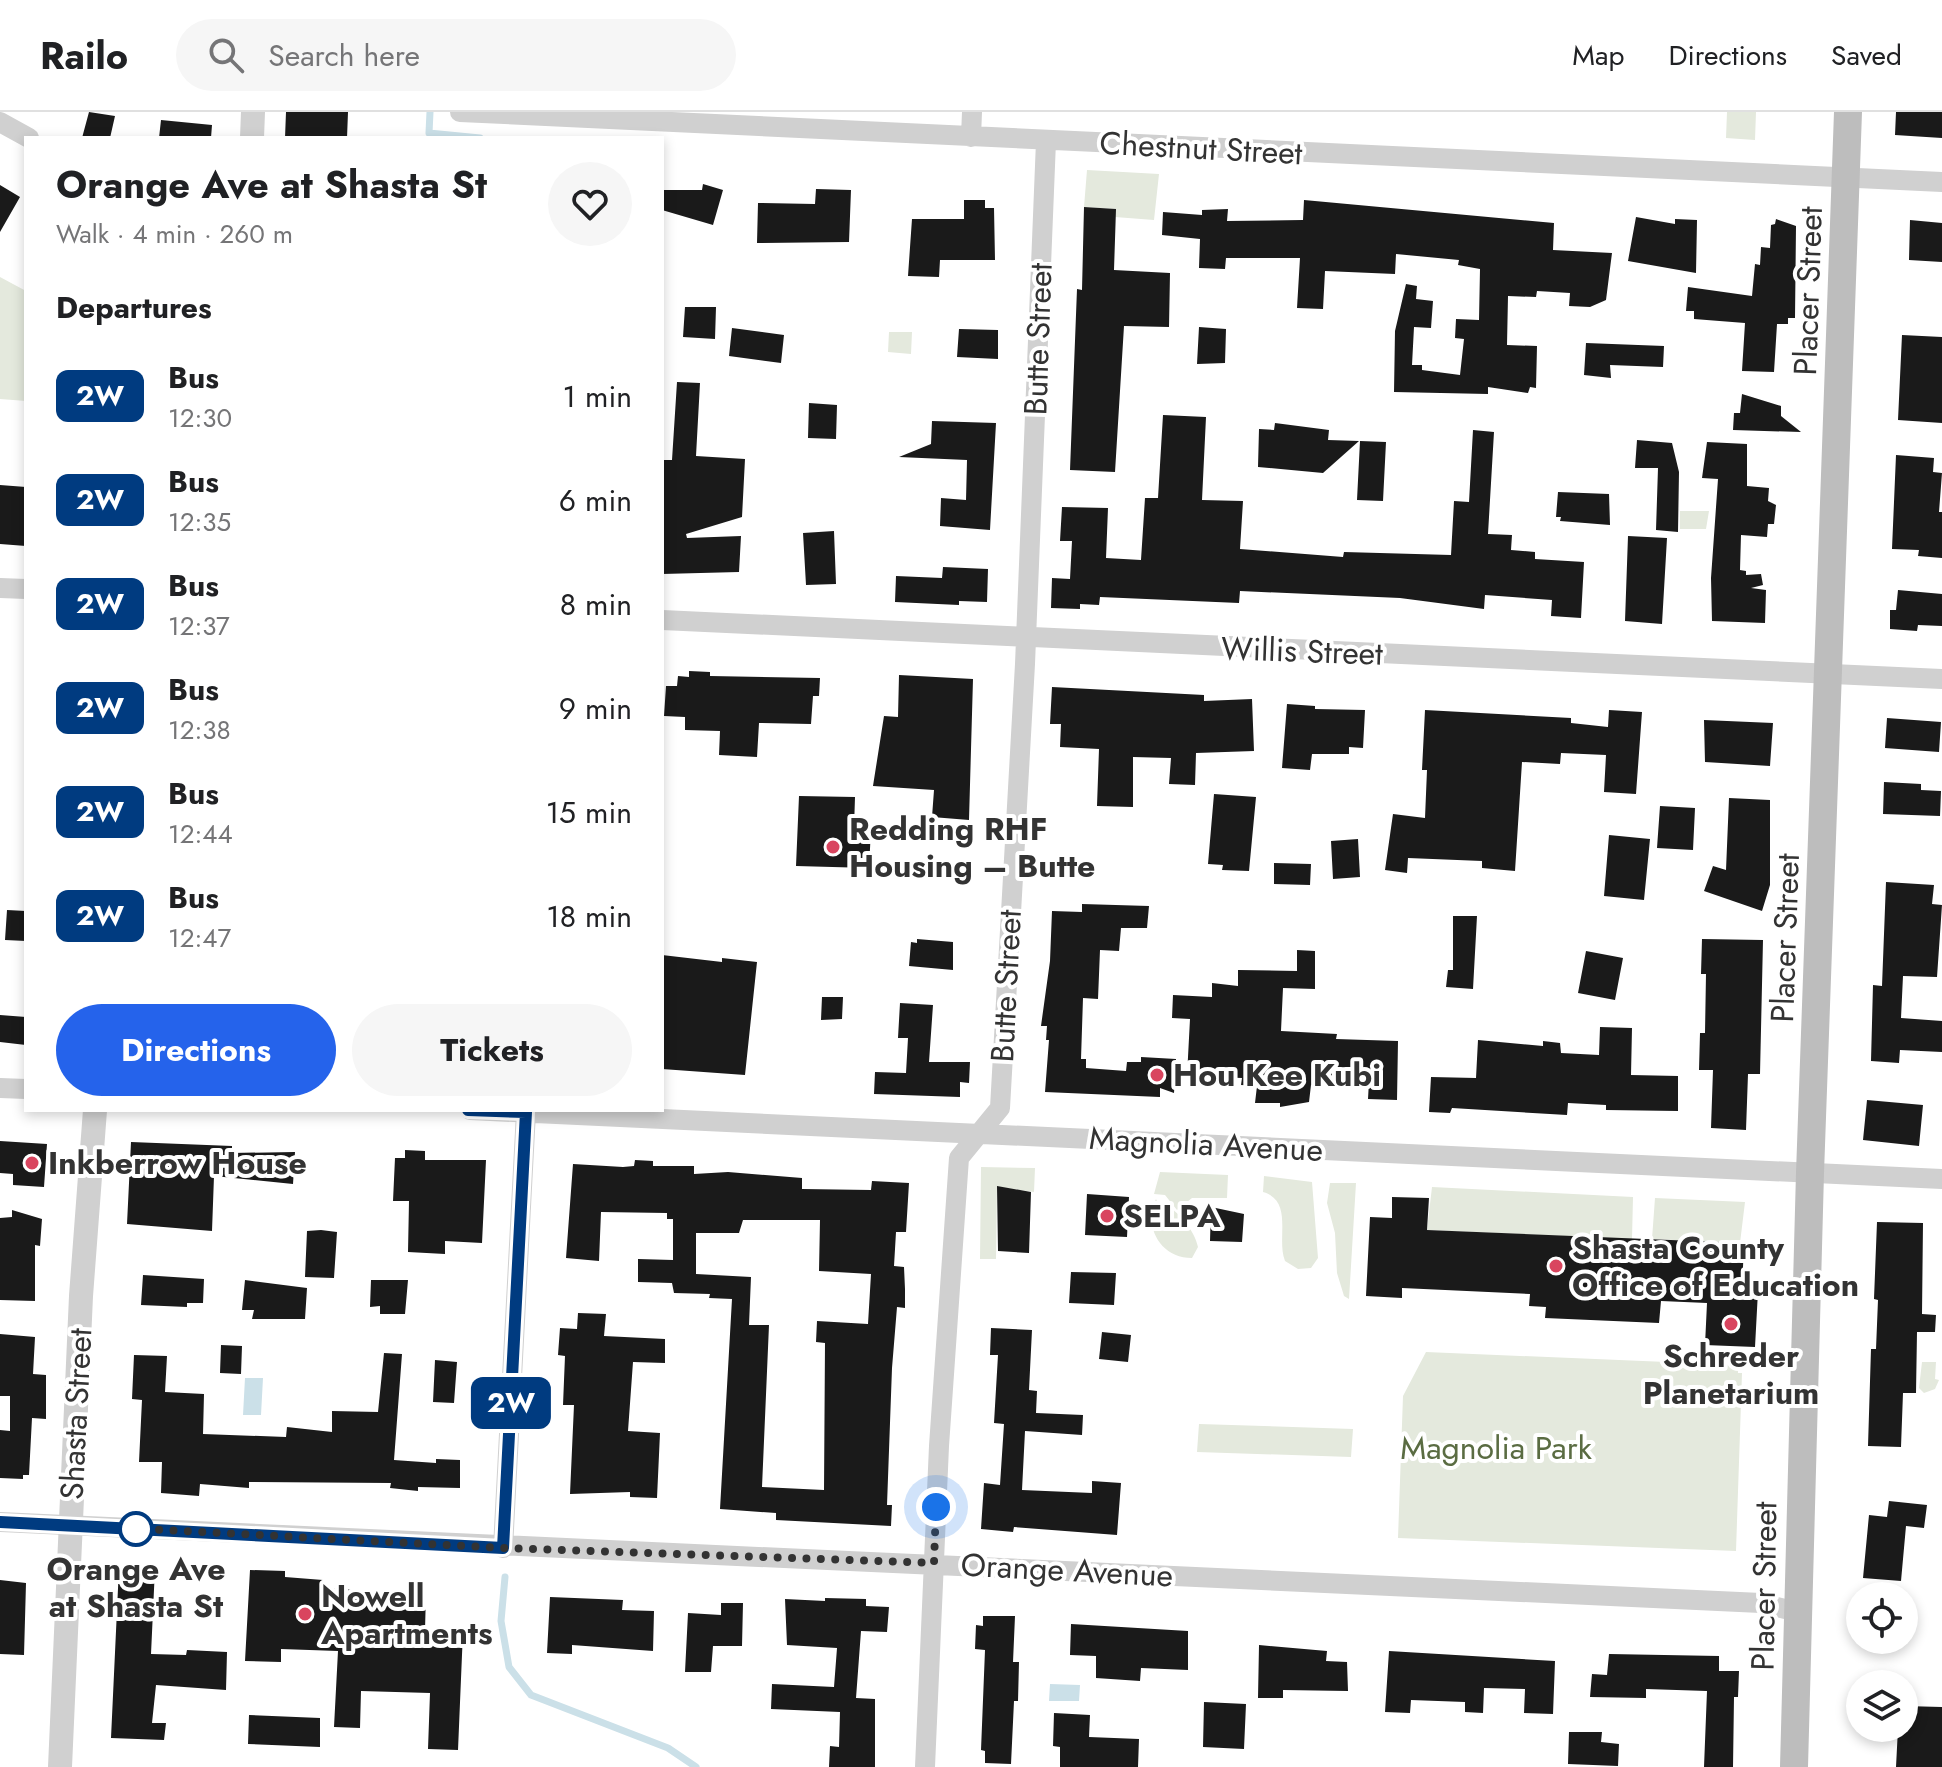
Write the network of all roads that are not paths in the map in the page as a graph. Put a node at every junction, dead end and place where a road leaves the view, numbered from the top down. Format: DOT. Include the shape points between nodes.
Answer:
graph roads {
  1 [pos="253,112"];
  2 [pos="460,112"];
  3 [pos="972,112"];
  4 [pos="1848,112"];
  5 [pos="0,122"];
  6 [pos="25,136"];
  7 [pos="252,136"];
  8 [pos="971,137"];
  9 [pos="1046,141"];
  10 [pos="1845,179"];
  11 [pos="1942,182"];
  12 [pos="0,588"];
  13 [pos="24,589"];
  14 [pos="664,620"];
  15 [pos="1026,639"];
  16 [pos="1828,674"];
  17 [pos="1942,679"];
  18 [pos="0,1088"];
  19 [pos="24,1089"];
  20 [pos="95,1112"];
  21 [pos="526,1112"];
  22 [pos="981,1134"];
  23 [pos="1810,1173"];
  24 [pos="1942,1179"];
  25 [pos="0,1522"];
  26 [pos="71,1525"];
  27 [pos="503,1548"];
  28 [pos="934,1563"];
  29 [pos="1797,1612"];
  30 [pos="60,1767"];
  31 [pos="925,1767"];
  32 [pos="1794,1767"];
  1 -- 7 [label="street"];
  2 -- 8 [label="street, Chestnut Street"];
  3 -- 8 [label="street"];
  4 -- 10 [label="main road, Placer Street"];
  5 -- 6 [label="street"];
  8 -- 9 [label="street, Chestnut Street"];
  9 -- 10 [label="street, Chestnut Street"];
  9 -- 15 [label="street, Butte Street"];
  10 -- 11 [label="street, Chestnut Street"];
  10 -- 16 [label="main road, Placer Street"];
  12 -- 13 [label="street"];
  14 -- 15 [label="street, Willis Street"];
  15 -- 16 [label="street, Willis Street"];
  15 -- 22 [label="street, Butte Street" via="1000,1108"];
  16 -- 17 [label="street, Willis Street"];
  16 -- 23 [label="main road, Placer Street"];
  18 -- 19 [label="street"];
  20 -- 26 [label="street, Shasta Street"];
  21 -- 22 [label="street, Magnolia Avenue"];
  21 -- 27 [label="street"];
  22 -- 23 [label="street, Magnolia Avenue"];
  22 -- 28 [label="street, Butte Street" via="959,1158"];
  23 -- 24 [label="street, Magnolia Avenue"];
  23 -- 29 [label="main road, Placer Street"];
  25 -- 26 [label="street, Orange Avenue"];
  26 -- 27 [label="street, Orange Avenue"];
  26 -- 30 [label="street, Shasta Street"];
  27 -- 28 [label="street, Orange Avenue"];
  28 -- 29 [label="street, Orange Avenue" via="1761,1603"];
  28 -- 31 [label="street, Butte Street"];
  29 -- 32 [label="main road, Placer Street"];
}
